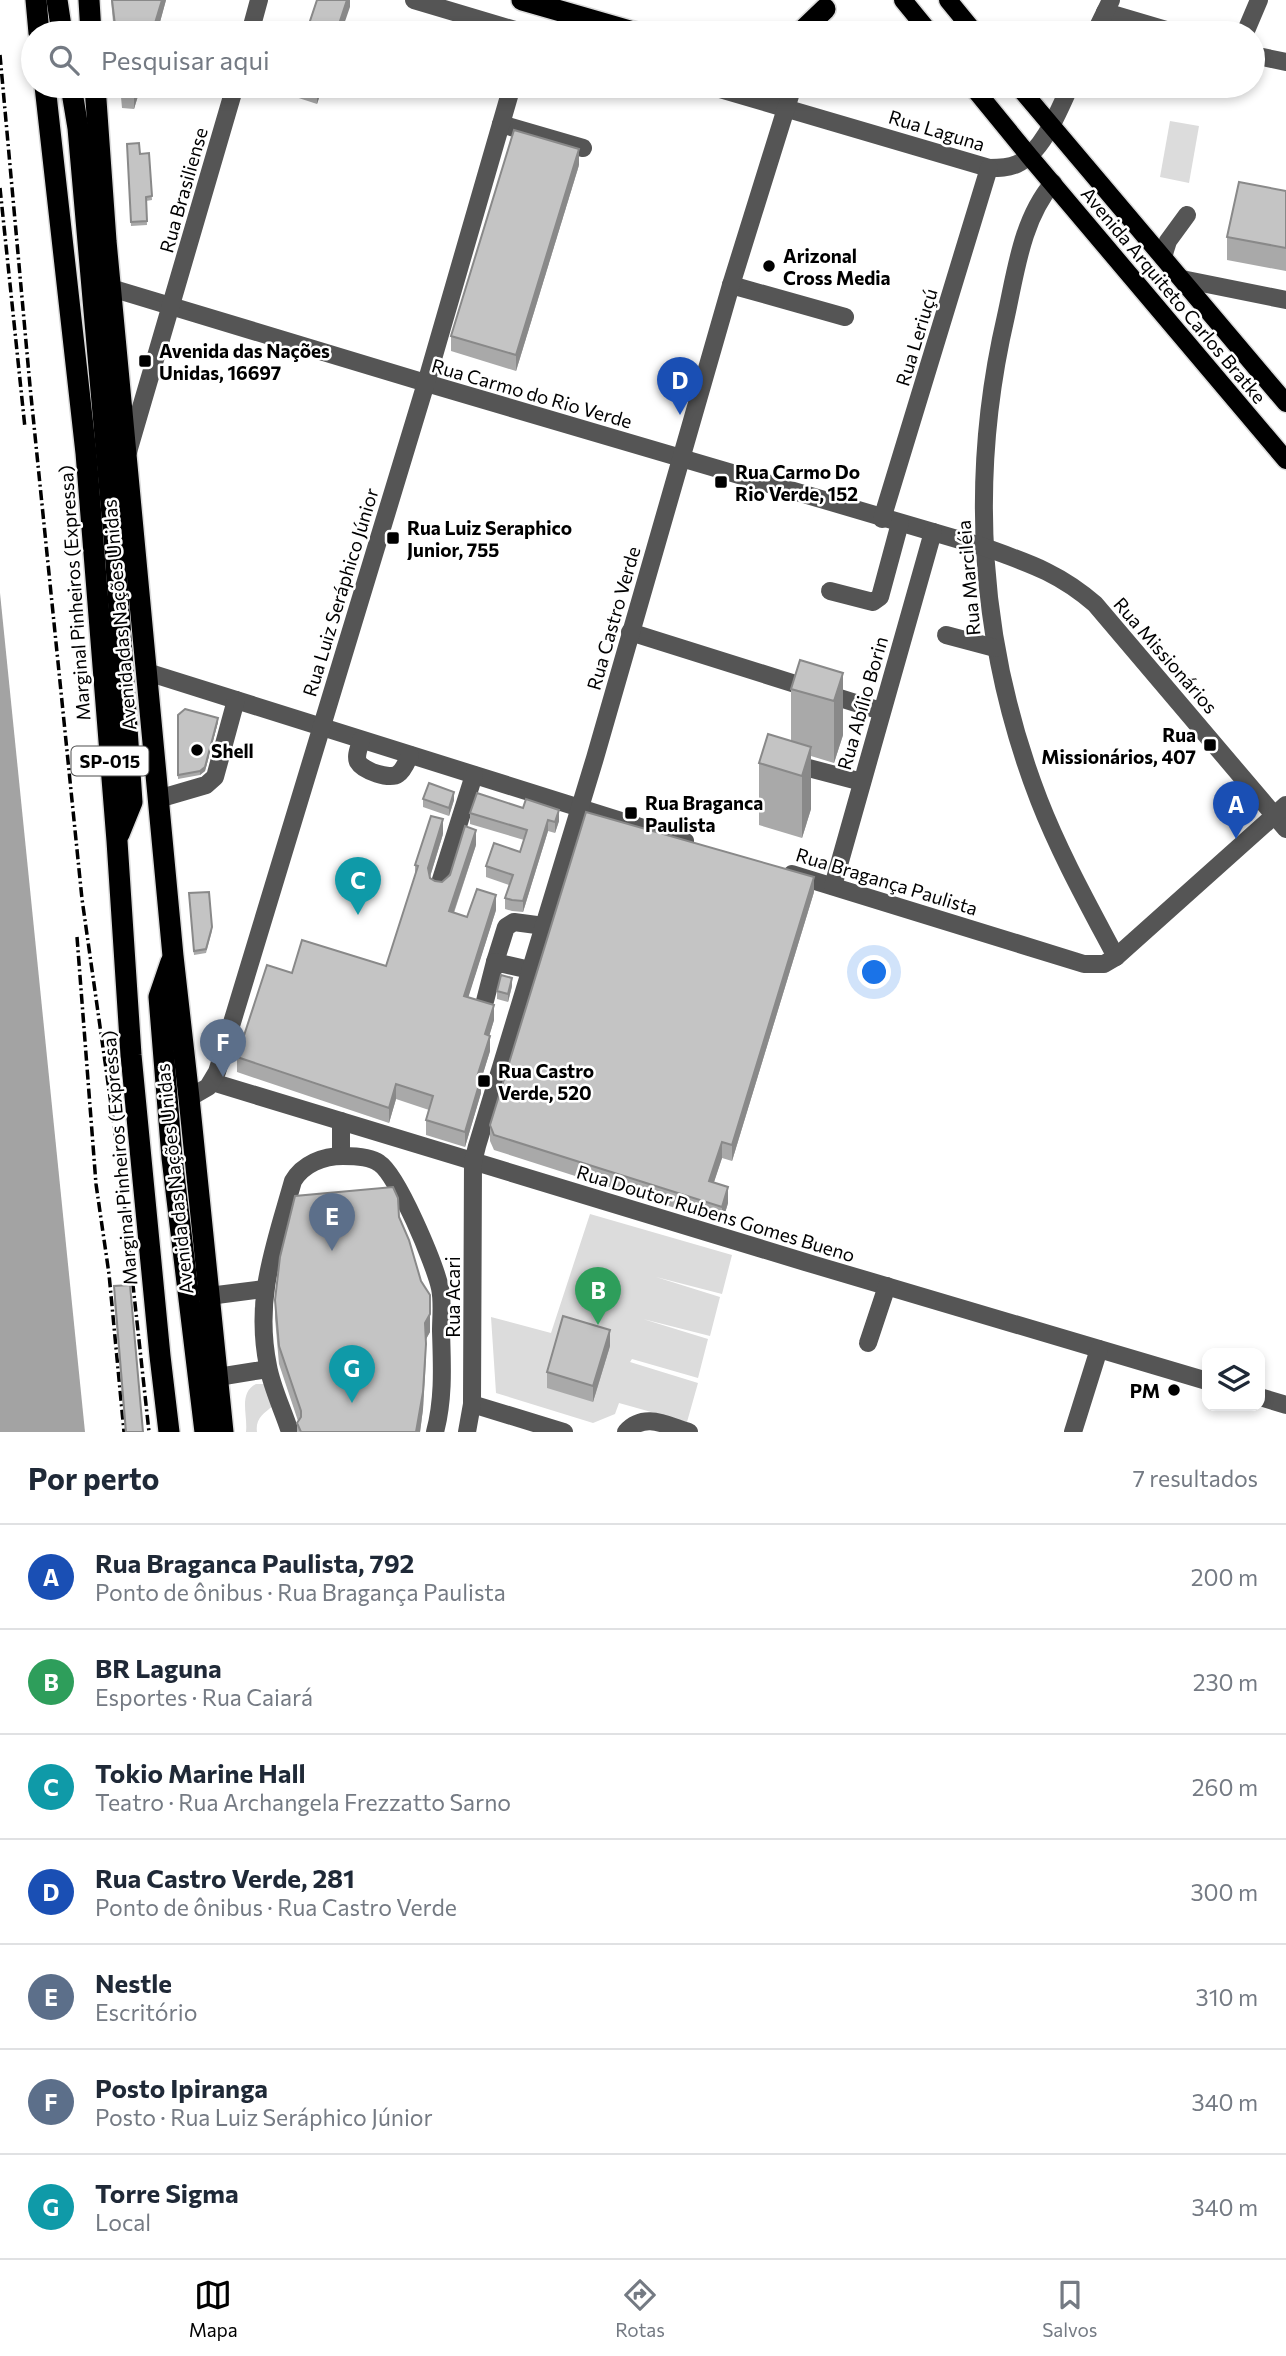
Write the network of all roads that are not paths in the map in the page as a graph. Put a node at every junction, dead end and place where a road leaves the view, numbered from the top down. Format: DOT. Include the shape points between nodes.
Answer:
graph roads {
  1 [pos="36,0"];
  2 [pos="57,0"];
  3 [pos="89,0"];
  4 [pos="259,0"];
  5 [pos="414,0"];
  6 [pos="522,0"];
  7 [pos="903,0"];
  8 [pos="948,0"];
  9 [pos="1259,0"];
  10 [pos="827,5"];
  11 [pos="1108,6"];
  12 [pos="38,21"];
  13 [pos="60,21"];
  14 [pos="90,21"];
  15 [pos="253,21"];
  16 [pos="485,21"];
  17 [pos="596,21"];
  18 [pos="812,21"];
  19 [pos="920,21"];
  20 [pos="965,21"];
  21 [pos="1146,21"];
  22 [pos="1250,21"];
  23 [pos="1265,58"];
  24 [pos="1286,62"];
  25 [pos="46,98"];
  26 [pos="73,98"];
  27 [pos="96,98"];
  28 [pos="232,98"];
  29 [pos="509,98"];
  30 [pos="753,98"];
  31 [pos="788,98"];
  32 [pos="982,98"];
  33 [pos="1028,98"];
  34 [pos="1064,98"];
  35 [pos="785,107"];
  36 [pos="501,124"];
  37 [pos="1051,126"];
  38 [pos="583,148"];
  39 [pos="1030,157"];
  40 [pos="989,168"];
  41 [pos="1053,183"];
  42 [pos="1187,215"];
  43 [pos="1163,257"];
  44 [pos="1182,279"];
  45 [pos="731,285"];
  46 [pos="111,288"];
  47 [pos="1286,300"];
  48 [pos="171,306"];
  49 [pos="845,317"];
  50 [pos="426,383"];
  51 [pos="1286,403"];
  52 [pos="127,455"];
  53 [pos="683,458"];
  54 [pos="1286,460"];
  55 [pos="882,519"];
  56 [pos="900,523"];
  57 [pos="933,532"];
  58 [pos="984,547"];
  59 [pos="830,591"];
  60 [pos="630,632"];
  61 [pos="946,635"];
  62 [pos="995,648"];
  63 [pos="147,672"];
  64 [pos="236,700"];
  65 [pos="881,711"];
  66 [pos="321,727"];
  67 [pos="361,740"];
  68 [pos="410,755"];
  69 [pos="801,766"];
  70 [pos="474,775"];
  71 [pos="862,782"];
  72 [pos="158,799"];
  73 [pos="580,808"];
  74 [pos="1282,817"];
  75 [pos="117,841"];
  76 [pos="698,845"];
  77 [pos="775,869"];
  78 [pos="439,886"];
  79 [pos="833,886"];
  80 [pos="544,926"];
  81 [pos="173,956"];
  82 [pos="1116,957"];
  83 [pos="495,962"];
  84 [pos="530,970"];
  85 [pos="485,1001"];
  86 [pos="212,1082"];
  87 [pos="190,1098"];
  88 [pos="341,1121"];
  89 [pos="341,1155"];
  90 [pos="473,1162"];
  91 [pos="887,1286"];
  92 [pos="264,1289"];
  93 [pos="209,1296"];
  94 [pos="441,1339"];
  95 [pos="868,1343"];
  96 [pos="473,1344"];
  97 [pos="1099,1349"];
  98 [pos="160,1356"];
  99 [pos="268,1369"];
  100 [pos="218,1377"];
  101 [pos="1202,1380"];
  102 [pos="1265,1399"];
  103 [pos="472,1404"];
  104 [pos="1286,1405"];
  105 [pos="169,1432"];
  106 [pos="184,1432"];
  107 [pos="205,1432"];
  108 [pos="223,1432"];
  109 [pos="290,1432"];
  110 [pos="435,1432"];
  111 [pos="467,1432"];
  112 [pos="564,1432"];
  113 [pos="626,1432"];
  114 [pos="689,1432"];
  115 [pos="1073,1432"];
  1 -- 12 [label="highway"];
  2 -- 13 [label="highway"];
  3 -- 14 [label="highway"];
  4 -- 15 [label="street"];
  5 -- 16 [label="street"];
  6 -- 17 [label="highway"];
  7 -- 19 [label="main road"];
  8 -- 20 [label="main road"];
  9 -- 22 [label="street"];
  10 -- 18 [label="highway"];
  11 -- 21 [label="street"];
  23 -- 24 [label="street"];
  25 -- 75 [label="highway, Marginal Pinheiros (Expressa) / SP-015" via="86,453"];
  26 -- 75 [label="highway" via="115,550 132,802"];
  27 -- 46 [label="highway, Avenida das Nações Unidas"];
  28 -- 48 [label="street, Rua Brasiliense"];
  29 -- 36 [label="street, Rua Luiz Seráphico Júnior"];
  30 -- 35 [label="street, Rua Laguna"];
  31 -- 35 [label="street, Rua Castro Verde"];
  32 -- 39 [label="main road, Avenida Arquiteto Carlos Bratke"];
  33 -- 37 [label="main road, Avenida Arquiteto Carlos Bratke"];
  34 -- 37 [label="street"];
  35 -- 40 [label="street, Rua Laguna"];
  35 -- 45 [label="street, Rua Castro Verde"];
  36 -- 38 [label="street"];
  36 -- 50 [label="street, Rua Luiz Seráphico Júnior"];
  37 -- 39 [label="street"];
  37 -- 43 [label="main road, Avenida Arquiteto Carlos Bratke"];
  39 -- 40 [label="street, Rua Laguna" via="1008,167"];
  39 -- 41 [label="main road, Avenida Arquiteto Carlos Bratke"];
  40 -- 55 [label="street, Rua Leriuçú"];
  41 -- 54 [label="main road, Avenida Arquiteto Carlos Bratke"];
  41 -- 58 [label="street, Rua Marciléia" via="1032,214 995,363 985,458"];
  42 -- 43 [label="street" via="1168,241"];
  43 -- 44 [label="main road, Avenida Arquiteto Carlos Bratke"];
  44 -- 47 [label="street"];
  44 -- 51 [label="main road, Avenida Arquiteto Carlos Bratke"];
  45 -- 49 [label="street"];
  45 -- 53 [label="street, Rua Castro Verde"];
  46 -- 48 [label="street, Rua Carmo do Rio Verde"];
  46 -- 52 [label="highway, Avenida das Nações Unidas"];
  48 -- 50 [label="street, Rua Carmo do Rio Verde"];
  48 -- 52 [label="street, Rua Brasiliense"];
  50 -- 53 [label="street, Rua Carmo do Rio Verde"];
  50 -- 66 [label="street, Rua Luiz Seráphico Júnior"];
  52 -- 63 [label="highway, Avenida das Nações Unidas"];
  53 -- 55 [label="street, Rua Carmo do Rio Verde"];
  53 -- 60 [label="street, Rua Castro Verde"];
  55 -- 56 [label="street, Rua Carmo do Rio Verde"];
  56 -- 57 [label="street, Rua Carmo do Rio Verde"];
  56 -- 59 [label="street" via="880,597 869,601"];
  57 -- 58 [label="street, Rua Carmo do Rio Verde"];
  57 -- 65 [label="street, Rua Abílio Borin"];
  58 -- 62 [label="street, Rua Marciléia"];
  58 -- 74 [label="street, Rua Missionários" via="1059,576 1095,604"];
  60 -- 65 [label="street"];
  60 -- 73 [label="street, Rua Castro Verde"];
  61 -- 62 [label="street"];
  62 -- 82 [label="street, Rua Marciléia" via="1017,737 1039,799"];
  63 -- 64 [label="street"];
  63 -- 72 [label="highway, Avenida das Nações Unidas"];
  64 -- 66 [label="street"];
  64 -- 72 [label="street" via="215,777 206,785"];
  65 -- 71 [label="street, Rua Abílio Borin"];
  66 -- 67 [label="street"];
  66 -- 86 [label="street, Rua Luiz Seráphico Júnior"];
  67 -- 68 [label="street"];
  67 -- 68 [label="street" via="359,763 390,777 402,771"];
  68 -- 70 [label="street"];
  69 -- 71 [label="street"];
  70 -- 73 [label="street"];
  70 -- 78 [label="street"];
  71 -- 79 [label="street, Rua Abílio Borin"];
  72 -- 81 [label="highway, Avenida das Nações Unidas"];
  73 -- 76 [label="street"];
  73 -- 80 [label="street, Rua Castro Verde"];
  74 -- 82 [label="street"];
  75 -- 98 [label="highway, Marginal Pinheiros (Expressa) / SP-015" via="131,1055"];
  77 -- 79 [label="street, Rua Bragança Paulista"];
  79 -- 82 [label="street, Rua Bragança Paulista" via="1084,964 1104,964"];
  80 -- 83 [label="street" via="509,923"];
  80 -- 84 [label="street, Rua Castro Verde"];
  81 -- 87 [label="highway, Avenida das Nações Unidas"];
  81 -- 107 [label="highway" via="159,997 172,1158"];
  83 -- 84 [label="street"];
  83 -- 85 [label="street"];
  84 -- 90 [label="street, Rua Castro Verde"];
  86 -- 87 [label="street"];
  86 -- 88 [label="street, Rua Doutor Rubens Gomes Bueno"];
  87 -- 93 [label="highway, Avenida das Nações Unidas"];
  88 -- 89 [label="street"];
  88 -- 90 [label="street, Rua Doutor Rubens Gomes Bueno"];
  89 -- 92 [label="street" via="310,1163 298,1172"];
  89 -- 94 [label="street" via="377,1161 387,1170 412,1216 440,1287"];
  90 -- 91 [label="street, Rua Doutor Rubens Gomes Bueno"];
  90 -- 96 [label="street, Rua Acari"];
  91 -- 95 [label="street"];
  91 -- 97 [label="street, Rua Doutor Rubens Gomes Bueno"];
  92 -- 93 [label="street"];
  92 -- 99 [label="street" via="262,1326"];
  93 -- 100 [label="highway, Avenida das Nações Unidas"];
  94 -- 96 [label="street"];
  94 -- 110 [label="street" via="442,1393"];
  96 -- 103 [label="street, Rua Acari"];
  97 -- 101 [label="street, Rua Doutor Rubens Gomes Bueno"];
  97 -- 115 [label="street"];
  98 -- 105 [label="highway, Marginal Pinheiros (Expressa) / SP-015"];
  98 -- 106 [label="highway" via="180,1405"];
  99 -- 100 [label="street"];
  99 -- 109 [label="street"];
  100 -- 108 [label="highway, Avenida das Nações Unidas"];
  102 -- 104 [label="street"];
  103 -- 111 [label="street, Rua Acari"];
  103 -- 112 [label="street"];
  113 -- 114 [label="street" via="642,1420"];
}
